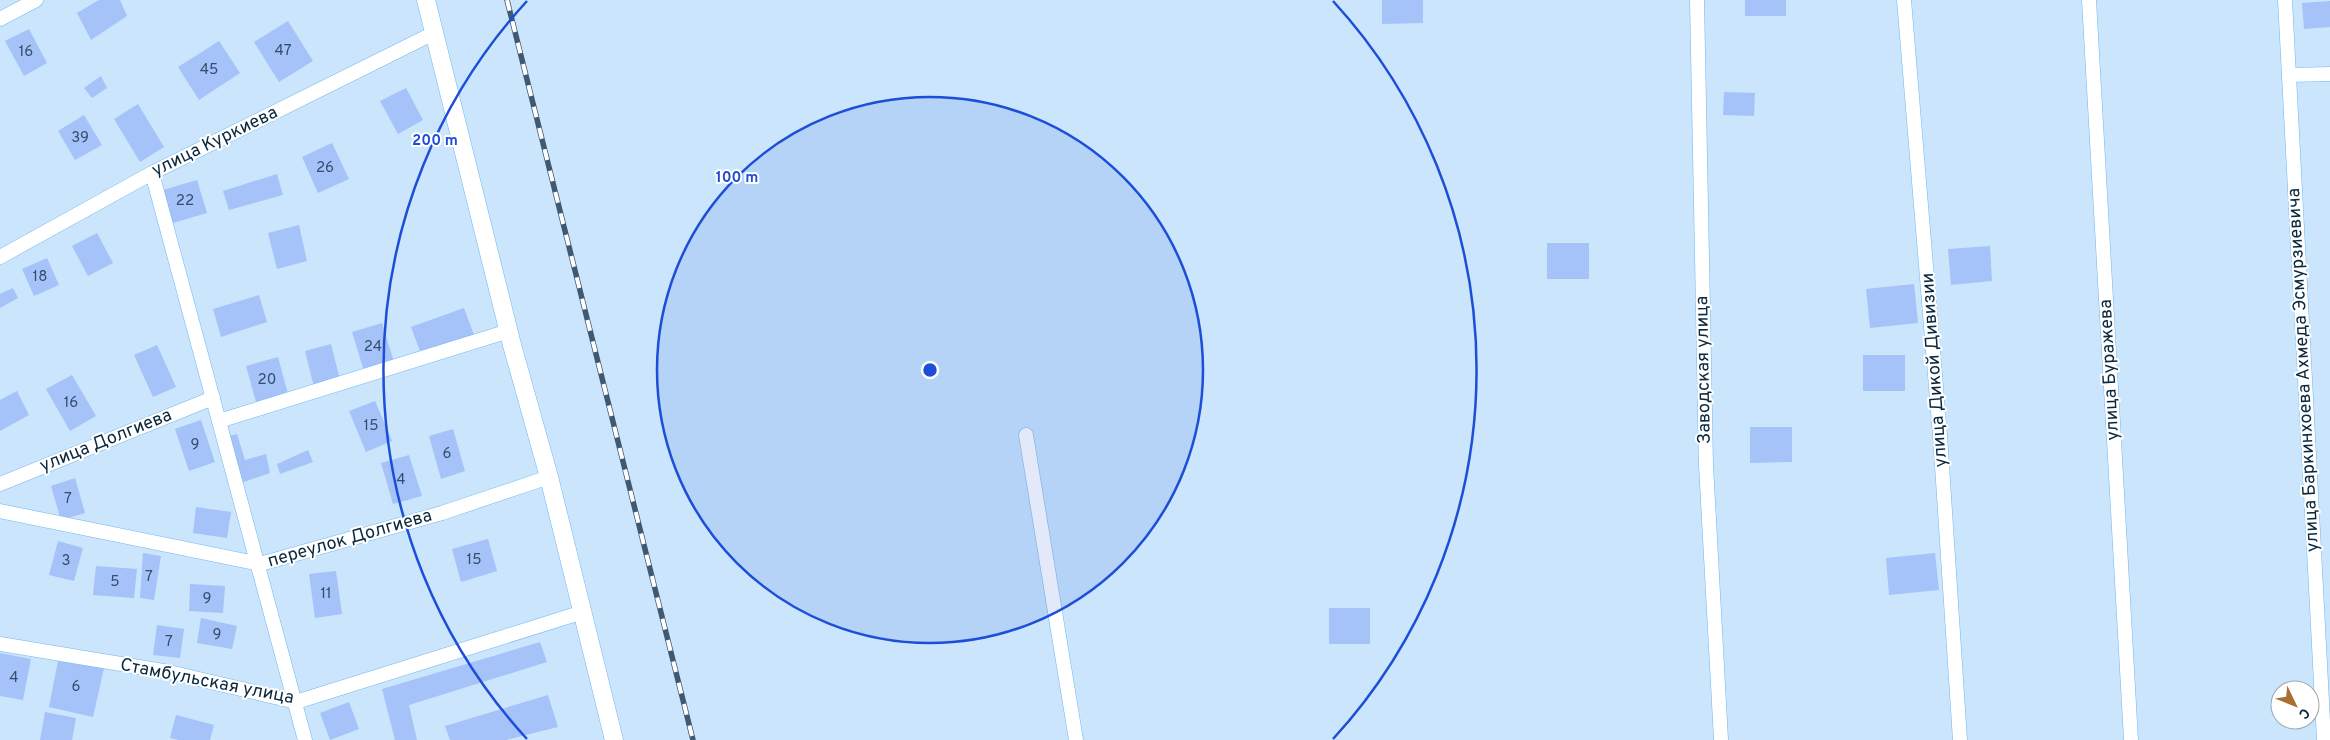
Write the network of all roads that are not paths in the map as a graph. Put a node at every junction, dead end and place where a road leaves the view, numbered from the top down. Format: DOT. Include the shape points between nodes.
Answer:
graph roads {
  1 [pos="36,0"];
  2 [pos="426,0"];
  3 [pos="1696,0"];
  4 [pos="1904,0"];
  5 [pos="2089,0"];
  6 [pos="2284,0"];
  7 [pos="0,19"];
  8 [pos="434,33"];
  9 [pos="2330,74"];
  10 [pos="2289,75"];
  11 [pos="152,172"];
  12 [pos="0,257"];
  13 [pos="508,331"];
  14 [pos="213,398"];
  15 [pos="218,421"];
  16 [pos="1026,435"];
  17 [pos="549,477"];
  18 [pos="0,484"];
  19 [pos="0,511"];
  20 [pos="260,564"];
  21 [pos="582,612"];
  22 [pos="0,644"];
  23 [pos="296,702"];
  24 [pos="305,740"];
  25 [pos="614,740"];
  26 [pos="1076,740"];
  27 [pos="1721,740"];
  28 [pos="1960,740"];
  29 [pos="2131,740"];
  30 [pos="2324,740"];
  1 -- 7 [label="street"];
  2 -- 8 [label="street"];
  3 -- 27 [label="street, Заводская улица" via="1706,464"];
  4 -- 28 [label="street, улица Дикой Дивизии" via="1940,435"];
  5 -- 29 [label="street, улица Буражева"];
  6 -- 10 [label="street, улица Баркинхоева Ахмеда Эсмурзиевича"];
  8 -- 11 [label="street, улица Куркиева"];
  8 -- 13 [label="street"];
  9 -- 10 [label="street"];
  10 -- 30 [label="street, улица Баркинхоева Ахмеда Эсмурзиевича"];
  11 -- 12 [label="street, улица Куркиева"];
  11 -- 14 [label="street"];
  13 -- 15 [label="street"];
  13 -- 17 [label="street"];
  14 -- 15 [label="street"];
  14 -- 18 [label="street, улица Долгиева"];
  15 -- 20 [label="street"];
  16 -- 26 [label="street"];
  17 -- 20 [label="street, переулок Долгиева" via="442,513"];
  17 -- 21 [label="street"];
  19 -- 20 [label="street, переулок Долгиева"];
  20 -- 23 [label="street"];
  21 -- 23 [label="street, Стамбульская улица"];
  21 -- 25 [label="street"];
  22 -- 23 [label="street, Стамбульская улица" via="169,672"];
  23 -- 24 [label="street"];
}
